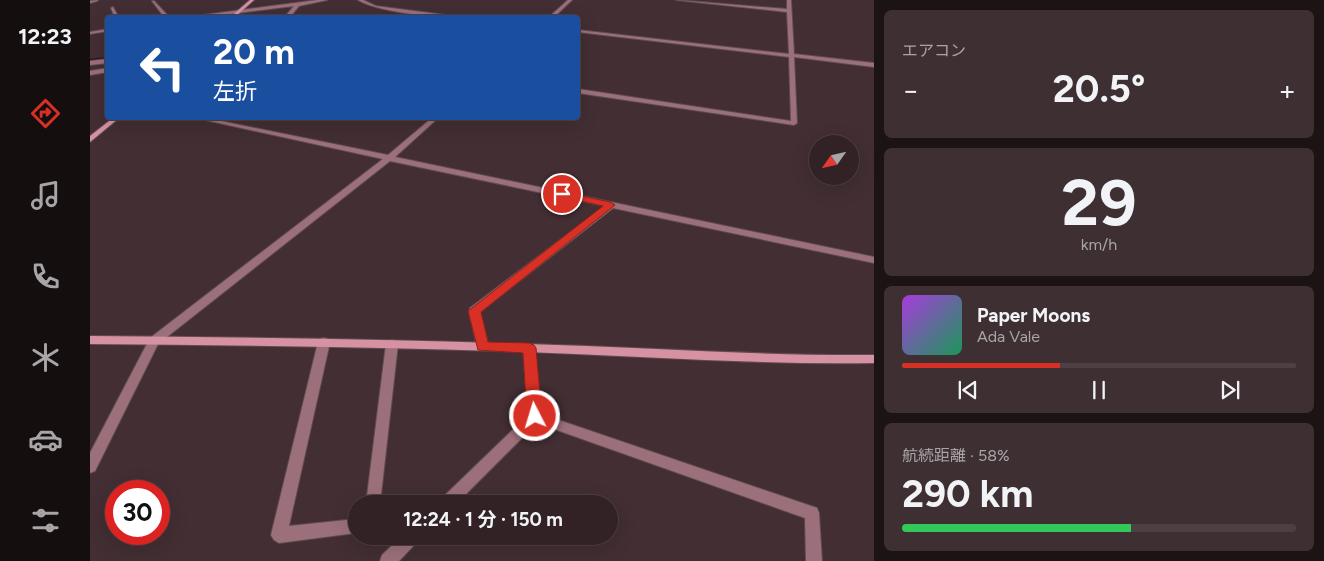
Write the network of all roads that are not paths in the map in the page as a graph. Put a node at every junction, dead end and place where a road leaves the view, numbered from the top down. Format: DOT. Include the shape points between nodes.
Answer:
graph roads {
  1 [pos="96,0"];
  2 [pos="252,0"];
  3 [pos="301,0"];
  4 [pos="324,0"];
  5 [pos="360,0"];
  6 [pos="570,0"];
  7 [pos="678,0"];
  8 [pos="789,0"];
  9 [pos="90,2"];
  10 [pos="153,2"];
  11 [pos="296,5"];
  12 [pos="113,8"];
  13 [pos="239,11"];
  14 [pos="790,11"];
  15 [pos="116,15"];
  16 [pos="165,15"];
  17 [pos="206,15"];
  18 [pos="234,15"];
  19 [pos="288,15"];
  20 [pos="444,15"];
  21 [pos="553,15"];
  22 [pos="105,30"];
  23 [pos="580,30"];
  24 [pos="90,33"];
  25 [pos="792,56"];
  26 [pos="105,61"];
  27 [pos="90,63"];
  28 [pos="874,65"];
  29 [pos="105,70"];
  30 [pos="90,73"];
  31 [pos="580,90"];
  32 [pos="114,120"];
  33 [pos="208,120"];
  34 [pos="433,120"];
  35 [pos="90,140"];
  36 [pos="389,158"];
  37 [pos="610,205"];
  38 [pos="874,260"];
  39 [pos="90,340"];
  40 [pos="154,341"];
  41 [pos="324,342"];
  42 [pos="392,344"];
  43 [pos="483,347"];
  44 [pos="529,348"];
  45 [pos="874,359"];
  46 [pos="535,416"];
  47 [pos="90,467"];
  48 [pos="374,495"];
  49 [pos="455,495"];
  50 [pos="348,527"];
  51 [pos="404,545"];
  52 [pos="388,561"];
  53 [pos="814,561"];
  1 -- 9 [label="street"];
  2 -- 13 [label="street"];
  3 -- 11 [label="street"];
  4 -- 11 [label="street"];
  5 -- 20 [label="street" via="375,6"];
  6 -- 21 [label="street"];
  7 -- 14 [label="street"];
  8 -- 14 [label="street"];
  10 -- 16 [label="street"];
  11 -- 13 [label="street"];
  11 -- 19 [label="street"];
  12 -- 15 [label="street"];
  13 -- 17 [label="street"];
  13 -- 18 [label="street"];
  14 -- 25 [label="street"];
  22 -- 24 [label="street"];
  23 -- 25 [label="street"];
  25 -- 28 [label="street"];
  25 -- 31 [label="street" via="794,123"];
  26 -- 27 [label="street"];
  29 -- 30 [label="street"];
  32 -- 35 [label="street"];
  33 -- 36 [label="street"];
  34 -- 36 [label="street"];
  36 -- 37 [label="street"];
  36 -- 40 [label="street"];
  37 -- 38 [label="street"];
  37 -- 43 [label="street" via="474,311"];
  39 -- 40 [label="street"];
  40 -- 41 [label="street"];
  40 -- 47 [label="street"];
  41 -- 42 [label="street"];
  41 -- 50 [label="street" via="279,536"];
  42 -- 43 [label="street"];
  42 -- 48 [label="street"];
  43 -- 44 [label="street"];
  44 -- 45 [label="street" via="804,360"];
  44 -- 46 [label="street"];
  46 -- 49 [label="street"];
  46 -- 53 [label="street" via="812,513"];
  51 -- 52 [label="street"];
}
